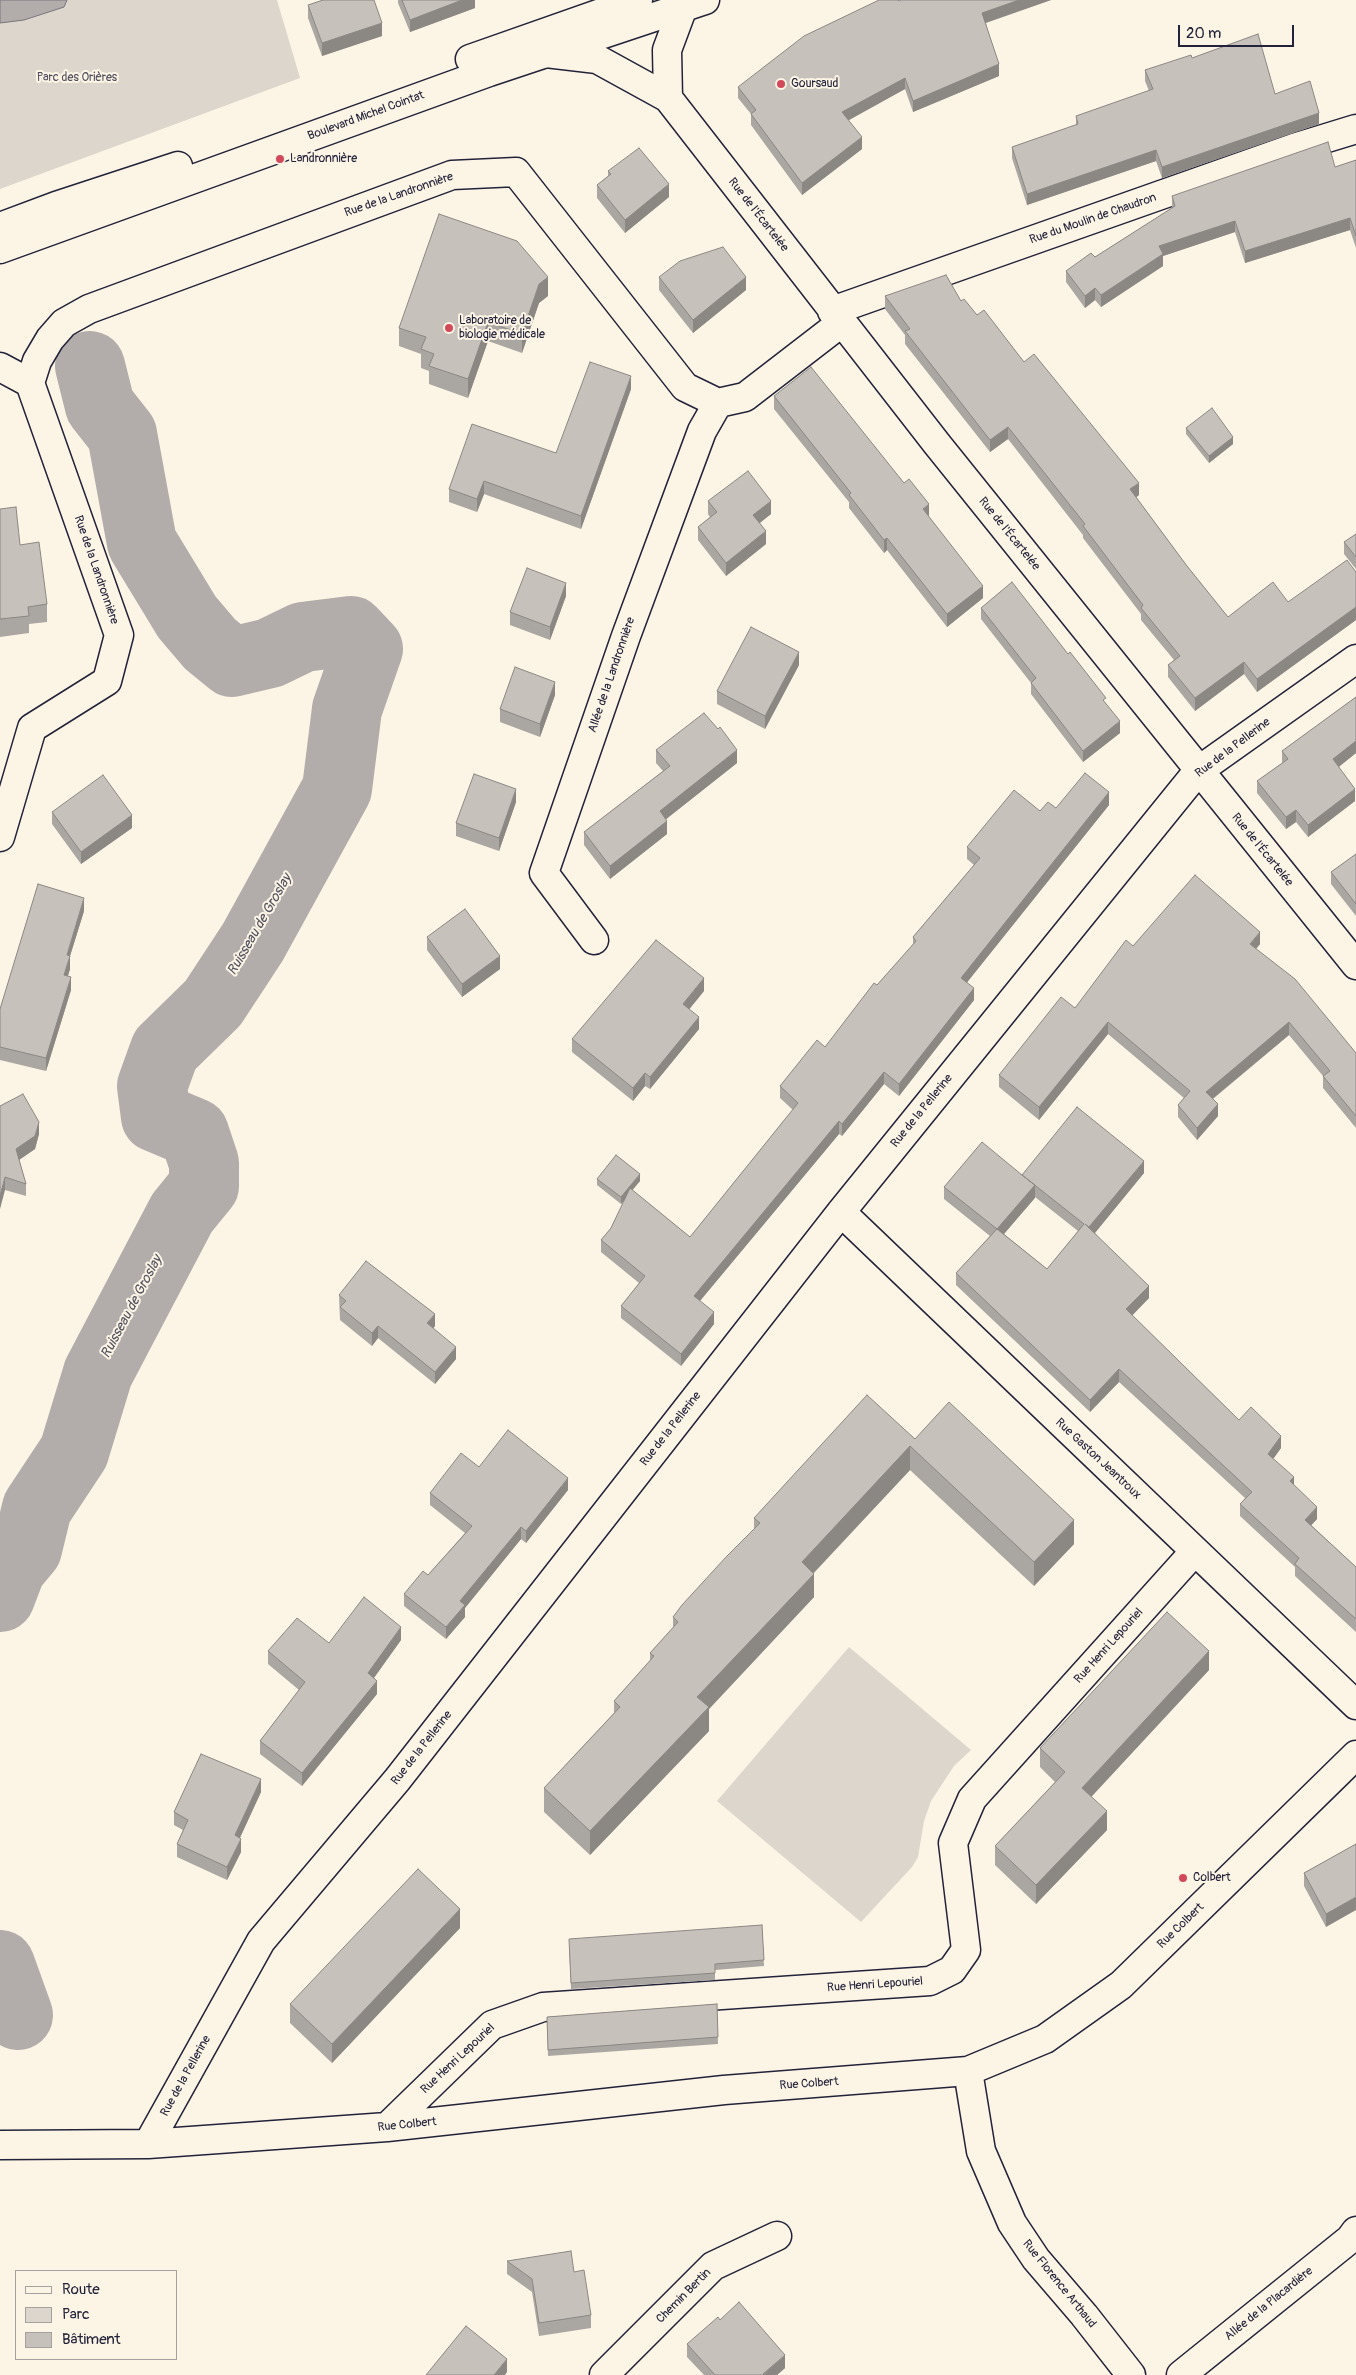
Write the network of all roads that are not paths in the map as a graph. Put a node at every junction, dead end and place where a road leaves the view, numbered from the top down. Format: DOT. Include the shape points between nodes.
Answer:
graph roads {
  1 [pos="638,0"];
  2 [pos="694,4"];
  3 [pos="546,54"];
  4 [pos="668,98"];
  5 [pos="1356,129"];
  6 [pos="0,227"];
  7 [pos="0,249"];
  8 [pos="836,317"];
  9 [pos="0,367"];
  10 [pos="30,383"];
  11 [pos="718,403"];
  12 [pos="1356,659"];
  13 [pos="1198,771"];
  14 [pos="0,837"];
  15 [pos="594,940"];
  16 [pos="1356,965"];
  17 [pos="841,1212"];
  18 [pos="1195,1551"];
  19 [pos="1356,1705"];
  20 [pos="1356,1755"];
  21 [pos="968,2071"];
  22 [pos="387,2127"];
  23 [pos="148,2144"];
  24 [pos="0,2145"];
  25 [pos="1356,2231"];
  26 [pos="777,2236"];
  27 [pos="604,2375"];
  28 [pos="1131,2375"];
  29 [pos="1181,2375"];
  1 -- 6 [label="street, Boulevard Michel Cointat" via="363,97 201,159"];
  2 -- 3 [label="street, Boulevard Michel Cointat"];
  2 -- 4 [label="street" via="667,50"];
  3 -- 4 [label="street, Rue de l'Écartelée" via="597,59"];
  3 -- 7 [label="street, Boulevard Michel Cointat"];
  4 -- 8 [label="street, Rue de l'Écartelée"];
  5 -- 8 [label="street, Rue du Moulin de Chaudron" via="1294,148"];
  8 -- 11 [label="street" via="745,397"];
  8 -- 13 [label="street, Rue de l'Écartelée"];
  9 -- 10 [label="street"];
  10 -- 11 [label="street, Rue de la Landronnière" via="37,361 50,339 64,323 89,309 452,175 516,172 685,387"];
  10 -- 14 [label="street, Rue de la Landronnière" via="119,635 107,681 32,728"];
  11 -- 15 [label="street, Allée de la Landronnière" via="702,431 544,872"];
  12 -- 13 [label="street, Rue de la Pellerine"];
  13 -- 16 [label="street, Rue de l'Écartelée"];
  13 -- 17 [label="street, Rue de la Pellerine"];
  17 -- 18 [label="street, Rue Gaston Jeantroux"];
  17 -- 23 [label="street, Rue de la Pellerine" via="397,1780 261,1942"];
  18 -- 19 [label="street, Rue Gaston Jeantroux"];
  18 -- 22 [label="street, Rue Henri Lepouriel" via="972,1799 953,1843 966,1950 952,1970 930,1981 543,2007 492,2025"];
  20 -- 21 [label="street, Rue Colbert" via="1121,1985 1045,2039"];
  21 -- 22 [label="street, Rue Colbert" via="724,2090"];
  21 -- 28 [label="street, Rue Florence Arthaud" via="981,2151 1012,2223 1036,2259"];
  22 -- 23 [label="street, Rue Colbert"];
  23 -- 24 [label="street"];
  25 -- 29 [label="street, Allée de la Placardière"];
  26 -- 27 [label="street, Chemin Bertin" via="713,2266"];
}
